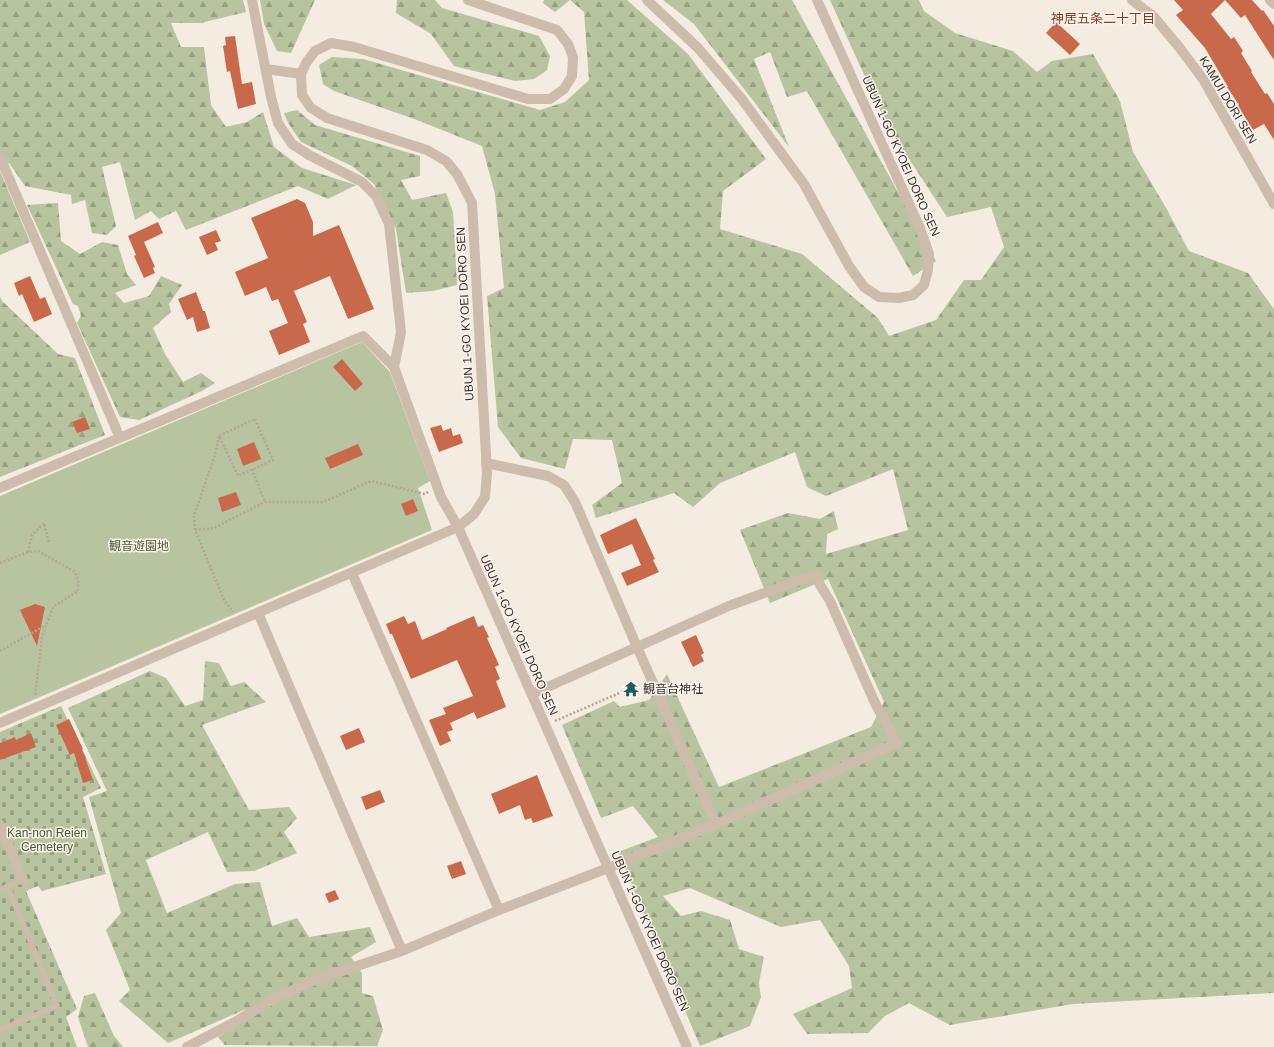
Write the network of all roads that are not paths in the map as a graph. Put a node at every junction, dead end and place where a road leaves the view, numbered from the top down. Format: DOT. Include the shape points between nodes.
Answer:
graph roads {
  1 [pos="252,0"];
  2 [pos="468,0"];
  3 [pos="647,0"];
  4 [pos="817,0"];
  5 [pos="1132,0"];
  6 [pos="1270,0"];
  7 [pos="1274,4"];
  8 [pos="266,69"];
  9 [pos="301,74"];
  10 [pos="0,157"];
  11 [pos="1270,190"];
  12 [pos="1274,204"];
  13 [pos="394,368"];
  14 [pos="120,438"];
  15 [pos="486,463"];
  16 [pos="0,488"];
  17 [pos="458,527"];
  18 [pos="352,573"];
  19 [pos="258,613"];
  20 [pos="637,647"];
  21 [pos="532,694"];
  22 [pos="0,723"];
  23 [pos="716,824"];
  24 [pos="0,825"];
  25 [pos="608,868"];
  26 [pos="23,880"];
  27 [pos="8,887"];
  28 [pos="0,890"];
  29 [pos="499,910"];
  30 [pos="402,951"];
  31 [pos="0,1030"];
  32 [pos="187,1047"];
  33 [pos="687,1047"];
  1 -- 8 [label="street"];
  2 -- 9 [label="street" via="557,30 568,44 573,57 572,76 564,89 550,99 528,99 354,47 331,43 316,51"];
  3 -- 4 [label="street, UBUN 1-GO KYOEI DORO SEN" via="698,48 741,98 804,184 864,287 879,297 899,298 913,295 924,285 929,254 920,228"];
  5 -- 11 [label="street, KAMUI DORI SEN" via="1154,17 1203,79"];
  6 -- 7 [label="street"];
  8 -- 9 [label="street"];
  8 -- 13 [label="street" via="278,123 292,144 362,182 376,196 389,224 401,332"];
  9 -- 15 [label="street, UBUN 1-GO KYOEI DORO SEN" via="302,95 311,108 327,118 427,150 446,161 457,174 472,204"];
  10 -- 14 [label="street"];
  11 -- 12 [label="street, KAMUI DORI SEN"];
  13 -- 14 [label="street" via="363,336"];
  13 -- 17 [label="street" via="441,497"];
  14 -- 16 [label="street"];
  15 -- 17 [label="street, UBUN 1-GO KYOEI DORO SEN" via="484,497 474,514"];
  15 -- 20 [label="street" via="548,476 564,486 575,502"];
  17 -- 18 [label="street"];
  17 -- 21 [label="street, UBUN 1-GO KYOEI DORO SEN"];
  18 -- 19 [label="street"];
  18 -- 29 [label="street"];
  19 -- 22 [label="street"];
  19 -- 30 [label="street"];
  20 -- 21 [label="street"];
  20 -- 23 [label="street"];
  20 -- 23 [label="street" via="731,605 814,575 830,601 875,703 897,744"];
  21 -- 25 [label="street, UBUN 1-GO KYOEI DORO SEN"];
  23 -- 25 [label="street"];
  24 -- 26 [label="street"];
  25 -- 29 [label="street"];
  25 -- 33 [label="street, UBUN 1-GO KYOEI DORO SEN"];
  26 -- 27 [label="lane"];
  27 -- 28 [label="lane"];
  27 -- 31 [label="lane" via="57,1006"];
  29 -- 30 [label="street"];
  30 -- 32 [label="street" via="316,980 277,997"];
}
